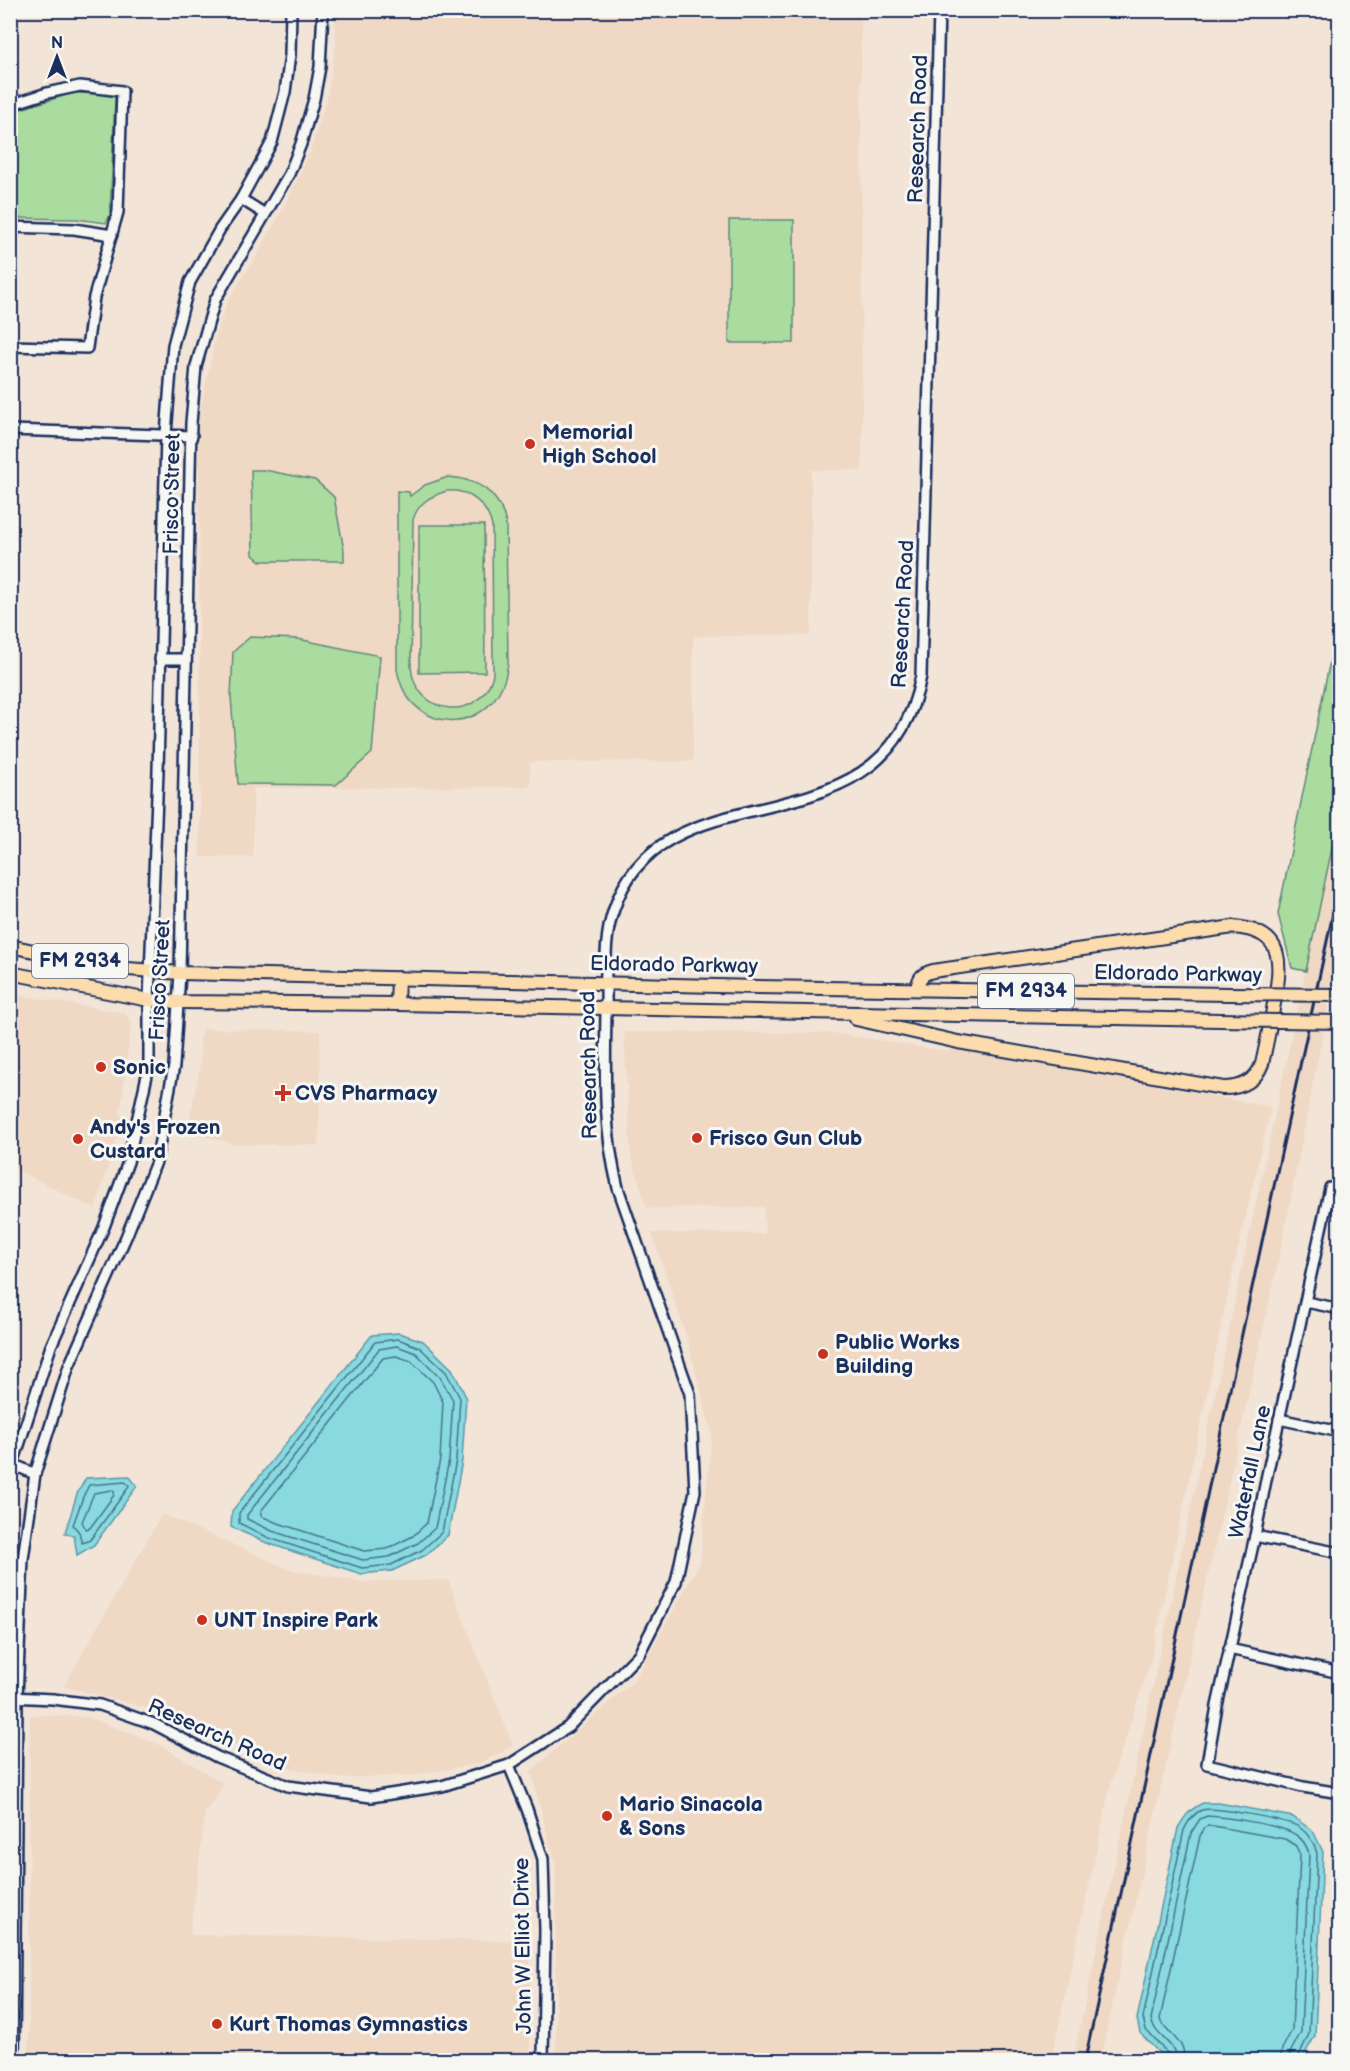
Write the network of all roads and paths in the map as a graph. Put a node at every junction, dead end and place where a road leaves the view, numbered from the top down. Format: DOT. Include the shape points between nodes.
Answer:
graph roads {
  1 [pos="291,10"];
  2 [pos="323,10"];
  3 [pos="939,10"];
  4 [pos="10,105"];
  5 [pos="241,199"];
  6 [pos="265,214"];
  7 [pos="10,227"];
  8 [pos="112,235"];
  9 [pos="10,346"];
  10 [pos="10,430"];
  11 [pos="166,434"];
  12 [pos="192,436"];
  13 [pos="160,659"];
  14 [pos="186,659"];
  15 [pos="10,946"];
  16 [pos="150,972"];
  17 [pos="10,973"];
  18 [pos="180,973"];
  19 [pos="398,978"];
  20 [pos="606,983"];
  21 [pos="917,989"];
  22 [pos="1340,994"];
  23 [pos="149,1000"];
  24 [pos="178,1002"];
  25 [pos="397,1004"];
  26 [pos="606,1008"];
  27 [pos="822,1012"];
  28 [pos="1340,1022"];
  29 [pos="1335,1188"];
  30 [pos="1305,1302"];
  31 [pos="1340,1309"];
  32 [pos="1279,1419"];
  33 [pos="1340,1432"];
  34 [pos="11,1468"];
  35 [pos="34,1474"];
  36 [pos="1256,1536"];
  37 [pos="1340,1553"];
  38 [pos="1229,1649"];
  39 [pos="1340,1673"];
  40 [pos="14,1697"];
  41 [pos="509,1765"];
  42 [pos="1340,1793"];
  43 [pos="14,1899"];
  44 [pos="15,2061"];
  45 [pos="543,2061"];
  1 -- 5 [label="street, Frisco Street" via="290,55 275,132"];
  2 -- 6 [label="street, Frisco Street" via="320,67 302,144"];
  3 -- 20 [label="street, Research Road" via="921,676 917,696 892,744 851,780 820,793 696,826 666,841 645,858 627,881 614,908 607,937"];
  4 -- 8 [label="street" via="80,86 122,91 118,212"];
  5 -- 6 [label="street"];
  5 -- 11 [label="street, Frisco Street" via="190,282 173,345"];
  6 -- 12 [label="street, Frisco Street" via="212,311 196,366"];
  7 -- 8 [label="street" via="74,228"];
  8 -- 9 [label="street" via="94,297 87,348"];
  10 -- 11 [label="street"];
  11 -- 12 [label="street"];
  11 -- 13 [label="street, Frisco Street"];
  12 -- 14 [label="street, Frisco Street"];
  13 -- 14 [label="street"];
  13 -- 16 [label="street, Frisco Street"];
  14 -- 18 [label="street, Frisco Street"];
  15 -- 16 [label="main road, Eldorado Parkway / FM 2934"];
  16 -- 18 [label="main road, Eldorado Parkway / FM 2934"];
  16 -- 23 [label="street, Frisco Street"];
  17 -- 23 [label="main road"];
  18 -- 19 [label="main road, Eldorado Parkway / FM 2934"];
  18 -- 24 [label="street, Frisco Street"];
  19 -- 20 [label="main road, Eldorado Parkway / FM 2934"];
  19 -- 25 [label="main road"];
  20 -- 21 [label="main road, Eldorado Parkway / FM 2934"];
  20 -- 26 [label="street, Research Road"];
  21 -- 22 [label="main road, Eldorado Parkway / FM 2934, bridge"];
  21 -- 27 [label="main road" via="924,973 933,971 1233,927 1262,933 1280,962 1262,1064 1258,1074 1236,1088 958,1042"];
  23 -- 24 [label="main road"];
  23 -- 34 [label="street, Frisco Street" via="150,1066 128,1162 51,1346"];
  24 -- 25 [label="main road"];
  24 -- 35 [label="street, Frisco Street" via="174,1066 156,1162 69,1366"];
  25 -- 26 [label="main road"];
  26 -- 27 [label="main road"];
  26 -- 41 [label="street, Research Road" via="604,1084 610,1155 690,1394 695,1491 676,1582 639,1654 568,1727"];
  27 -- 28 [label="main road, bridge"];
  29 -- 30 [label="street, Waterfall Lane"];
  30 -- 31 [label="street"];
  30 -- 32 [label="street, Waterfall Lane"];
  32 -- 33 [label="street"];
  32 -- 36 [label="street, Waterfall Lane"];
  34 -- 35 [label="street"];
  35 -- 40 [label="street, Frisco Street" via="23,1559"];
  36 -- 37 [label="street"];
  36 -- 38 [label="street, Waterfall Lane"];
  38 -- 39 [label="street"];
  38 -- 42 [label="street, Waterfall Lane" via="1207,1764"];
  40 -- 41 [label="street, Research Road" via="100,1706 154,1724 217,1757 288,1786 371,1797 442,1786"];
  40 -- 43 [label="street, Frisco Street"];
  41 -- 45 [label="street, John W Elliot Drive" via="543,1859"];
  43 -- 44 [label="street, Frisco Street"];
}
